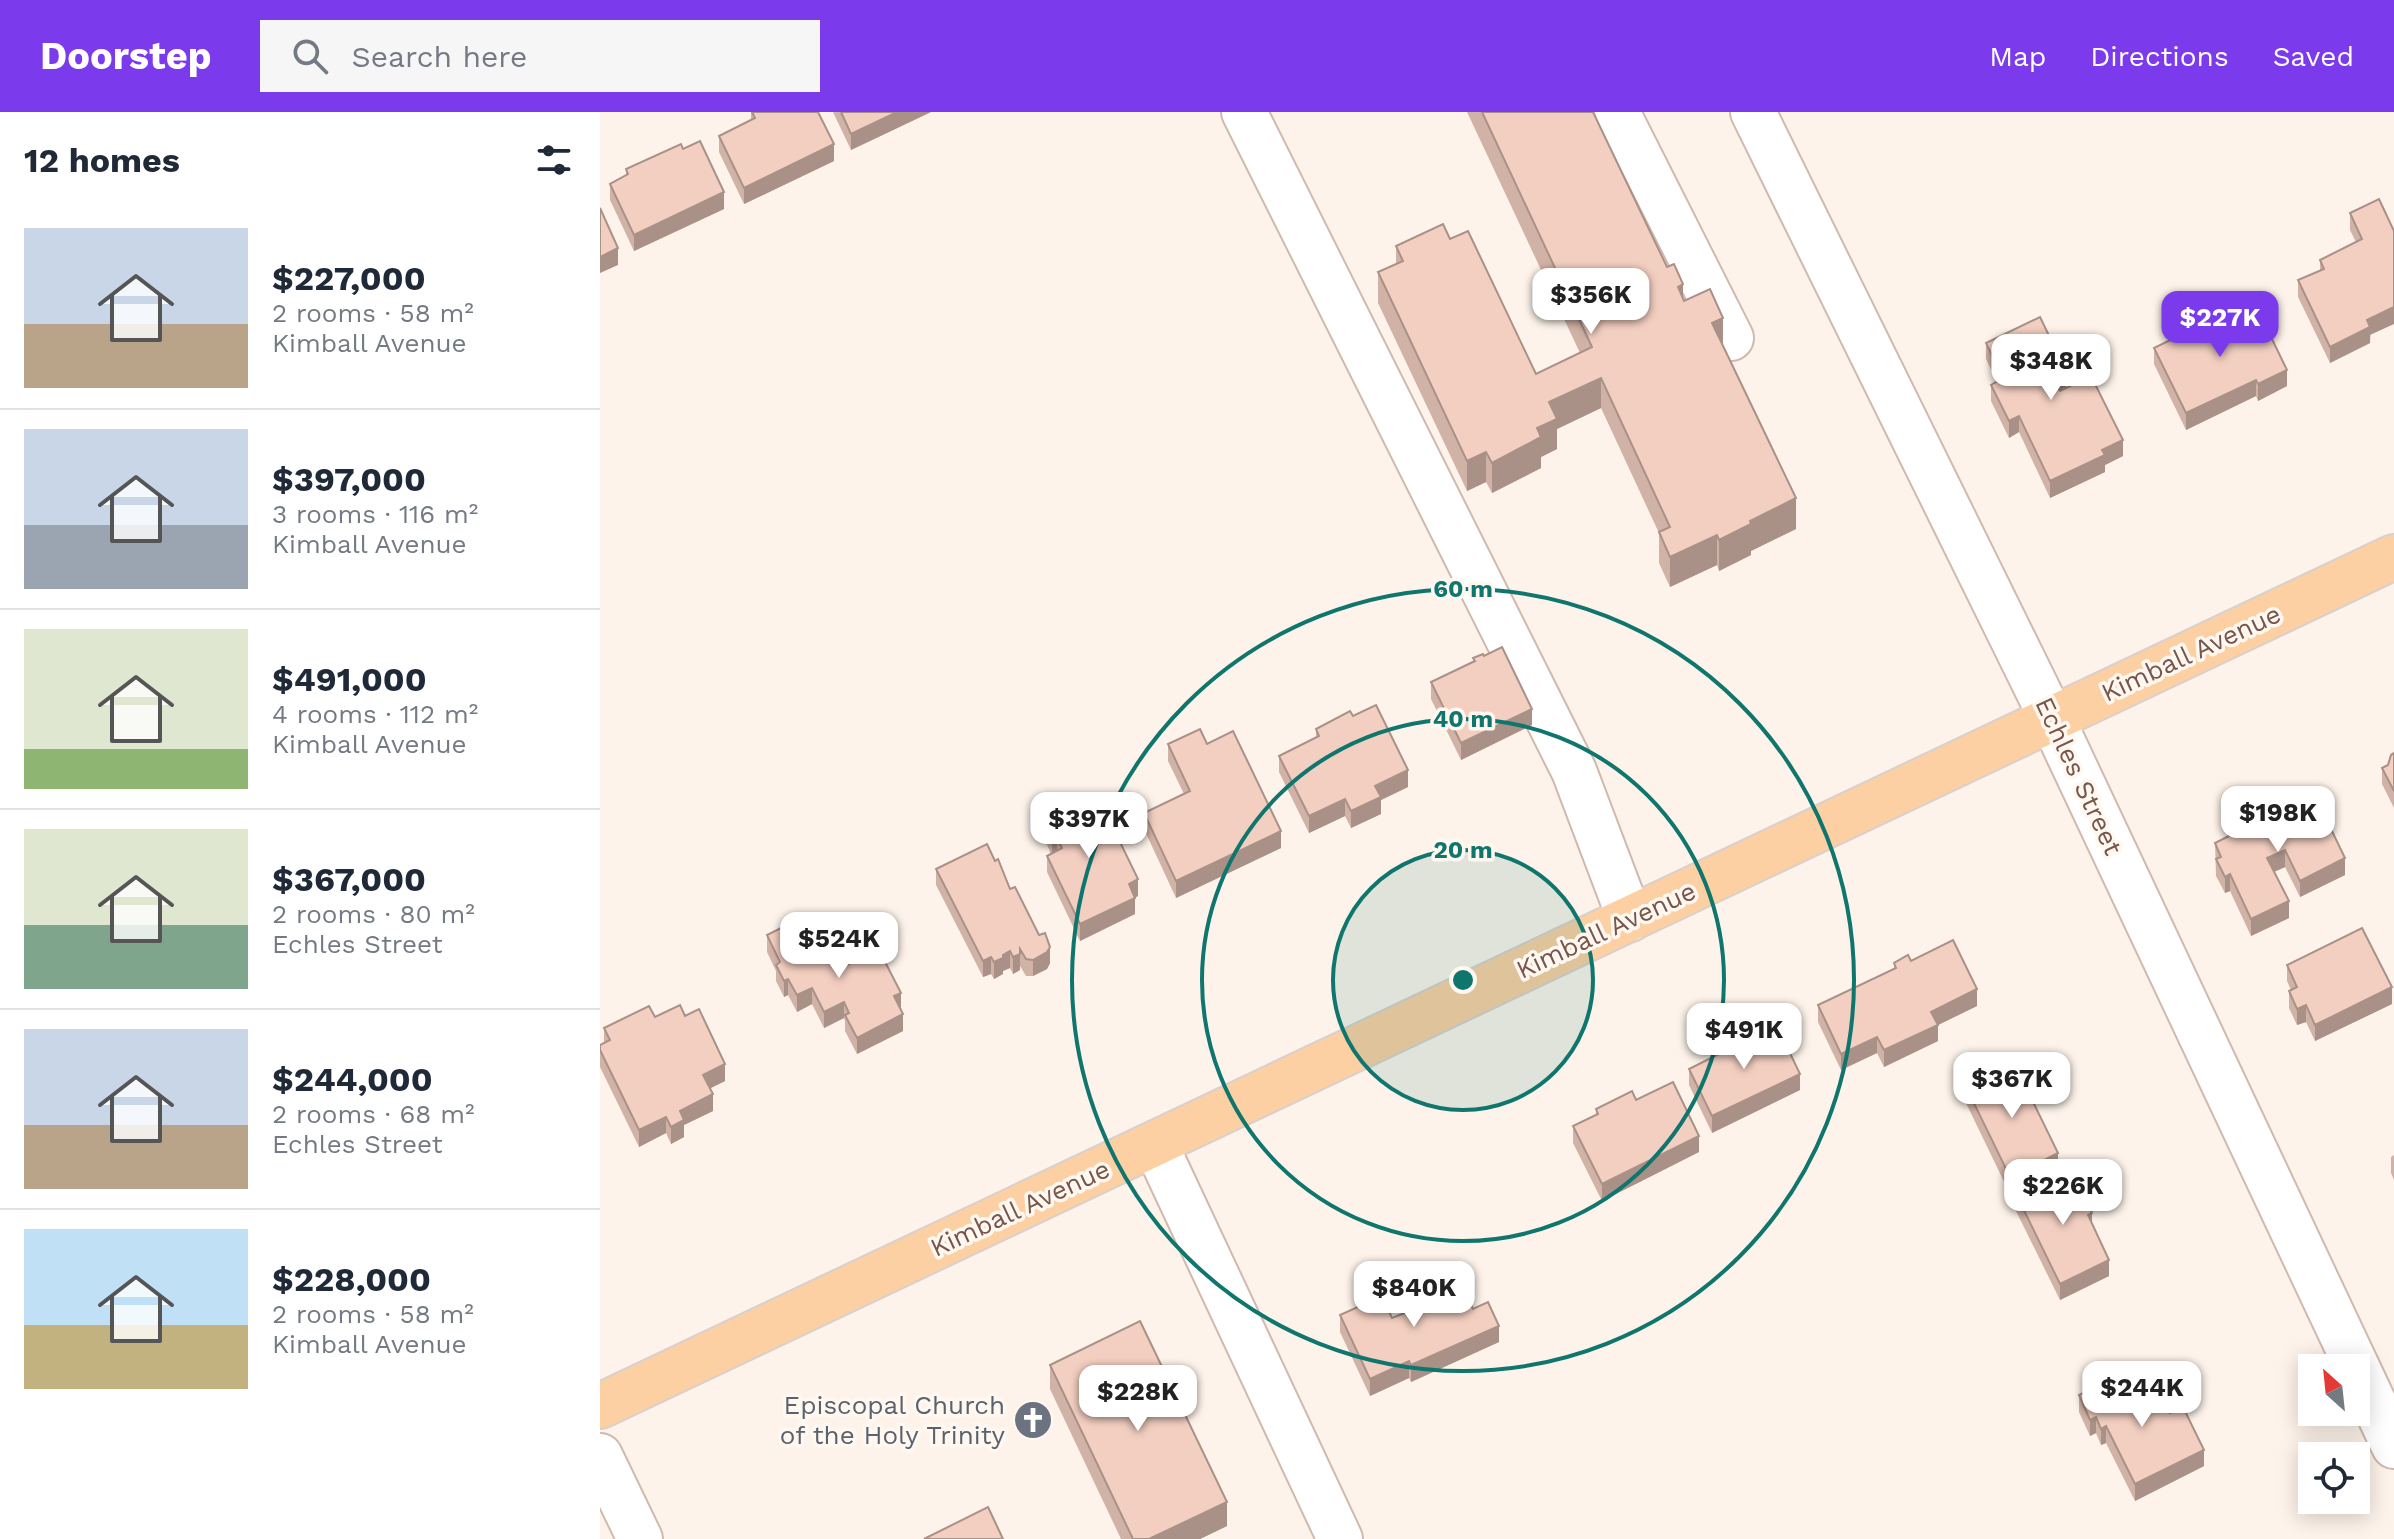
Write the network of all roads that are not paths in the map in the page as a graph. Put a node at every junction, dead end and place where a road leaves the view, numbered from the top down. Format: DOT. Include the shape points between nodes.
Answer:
graph roads {
  1 [pos="1244,112"];
  2 [pos="1617,112"];
  3 [pos="1753,112"];
  4 [pos="1731,338"];
  5 [pos="2394,557"];
  6 [pos="2052,719"];
  7 [pos="1630,919"];
  8 [pos="1155,1144"];
  9 [pos="600,1406"];
  10 [pos="2394,1446"];
  11 [pos="600,1456"];
  12 [pos="640,1539"];
  13 [pos="1340,1539"];
  1 -- 7 [label="street" via="1574,771"];
  2 -- 4 [label="street"];
  3 -- 6 [label="street, Echles Street"];
  5 -- 6 [label="main road, Kimball Avenue"];
  6 -- 7 [label="main road, Kimball Avenue"];
  6 -- 10 [label="street, Echles Street"];
  7 -- 8 [label="main road, Kimball Avenue"];
  8 -- 9 [label="main road, Kimball Avenue"];
  8 -- 13 [label="street"];
  11 -- 12 [label="street"];
}
